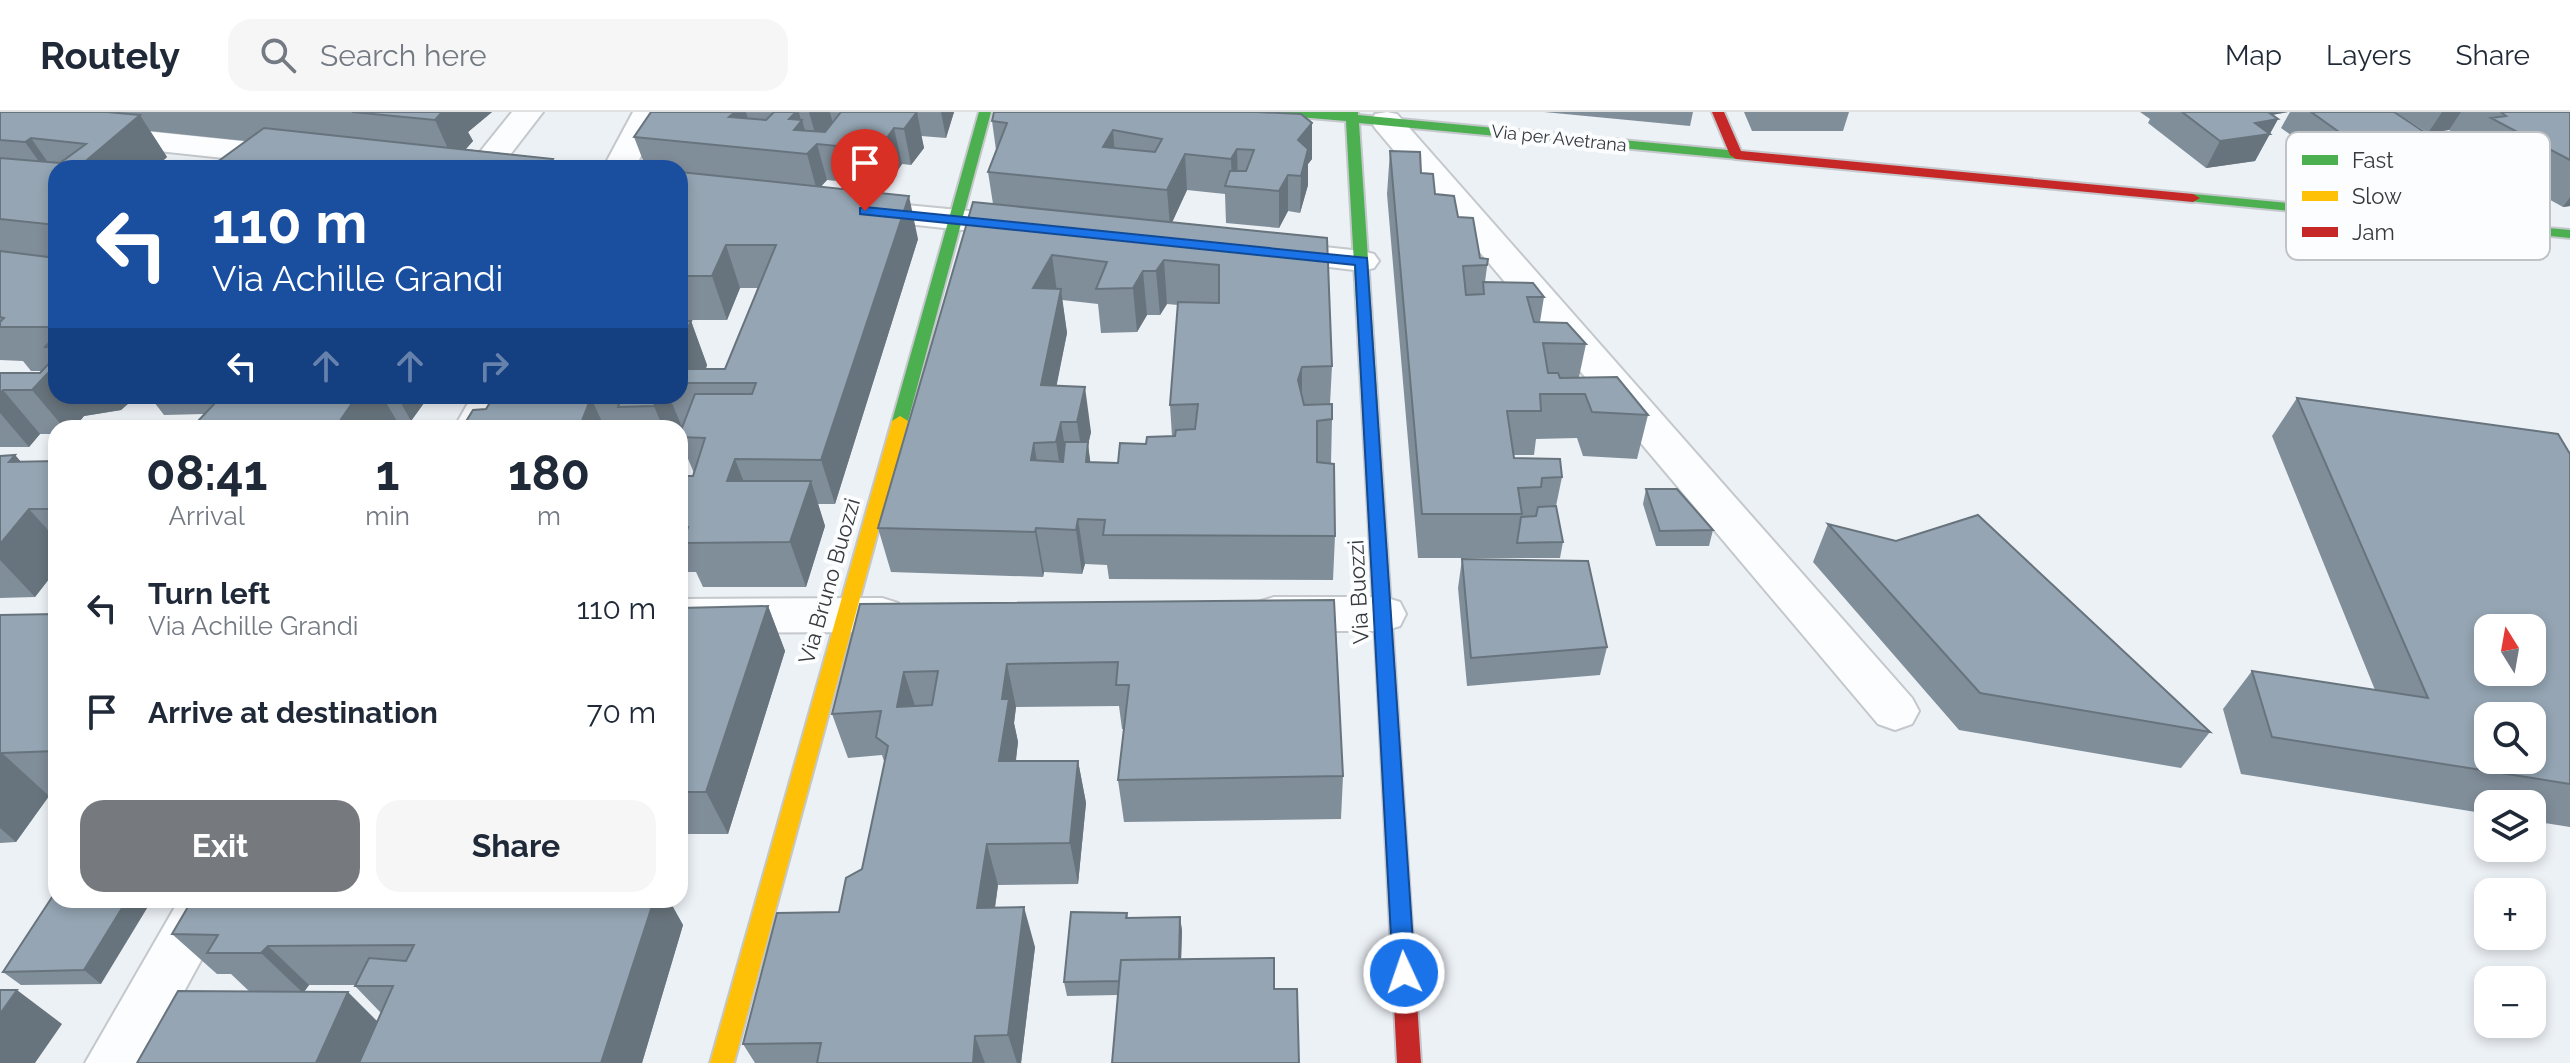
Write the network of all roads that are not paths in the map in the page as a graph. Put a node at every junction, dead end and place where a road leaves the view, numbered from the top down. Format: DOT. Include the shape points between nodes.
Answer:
graph roads {
  1 [pos="528,112"];
  2 [pos="648,112"];
  3 [pos="985,112"];
  4 [pos="1287,112"];
  5 [pos="1718,112"];
  6 [pos="1363,117"];
  7 [pos="0,125"];
  8 [pos="1736,155"];
  9 [pos="331,160"];
  10 [pos="489,160"];
  11 [pos="623,160"];
  12 [pos="818,207"];
  13 [pos="2286,207"];
  14 [pos="957,220"];
  15 [pos="1035,228"];
  16 [pos="2550,232"];
  17 [pos="2570,234"];
  18 [pos="1237,248"];
  19 [pos="1362,261"];
  20 [pos="923,614"];
  21 [pos="1241,614"];
  22 [pos="1384,614"];
  23 [pos="844,615"];
  24 [pos="688,616"];
  25 [pos="1895,711"];
  26 [pos="203,908"];
  27 [pos="114,1063"];
  28 [pos="722,1063"];
  29 [pos="1409,1063"];
  1 -- 10 [label="street"];
  2 -- 11 [label="street"];
  3 -- 14 [label="street, Via Bruno Buozzi"];
  4 -- 6 [label="street, Via per Avetrana"];
  5 -- 8 [label="street"];
  6 -- 8 [label="street, Via per Avetrana"];
  6 -- 19 [label="street, Via Buozzi"];
  6 -- 25 [label="street"];
  7 -- 9 [label="street"];
  8 -- 13 [label="street, Via per Avetrana"];
  12 -- 14 [label="street"];
  14 -- 15 [label="street"];
  14 -- 23 [label="street, Via Bruno Buozzi"];
  16 -- 17 [label="street, Via per Avetrana"];
  18 -- 19 [label="street"];
  19 -- 22 [label="street, Via Buozzi"];
  20 -- 23 [label="street"];
  21 -- 22 [label="street"];
  22 -- 29 [label="street, Via Buozzi"];
  23 -- 24 [label="street"];
  23 -- 28 [label="street, Via Bruno Buozzi"];
  26 -- 27 [label="street"];
}
